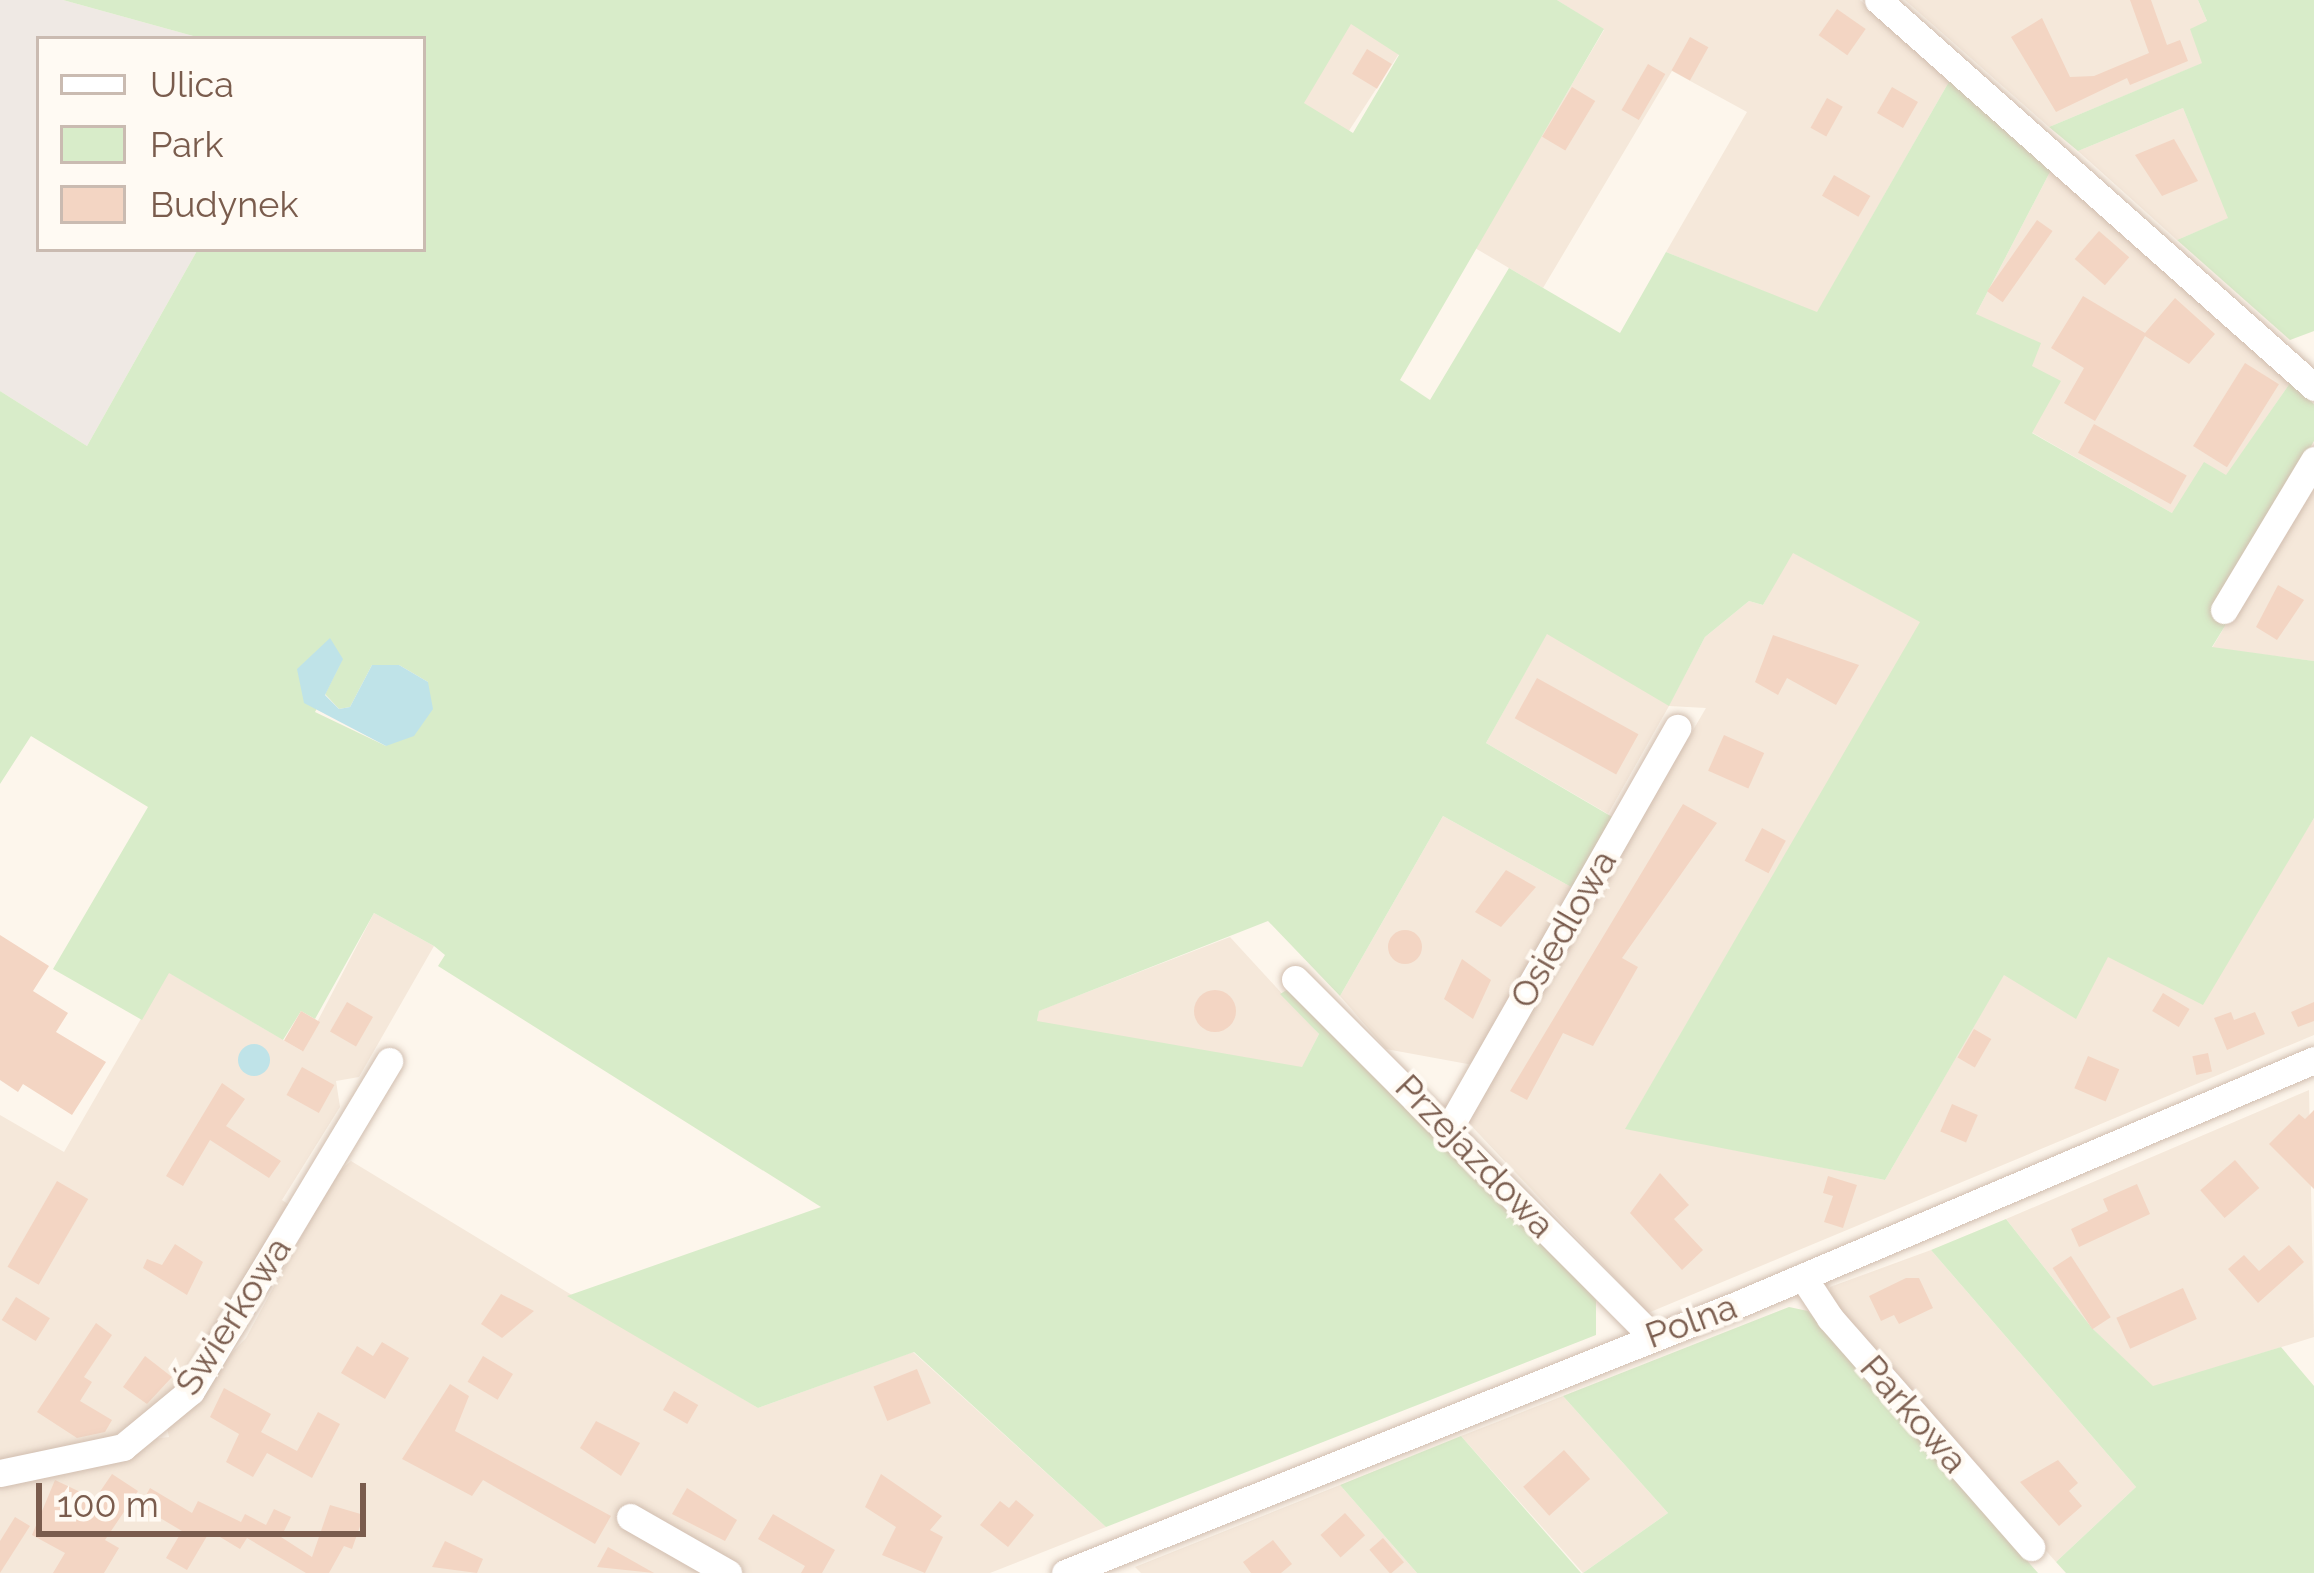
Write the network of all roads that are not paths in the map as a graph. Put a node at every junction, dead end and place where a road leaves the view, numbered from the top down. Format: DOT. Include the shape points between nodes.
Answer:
graph roads {
  1 [pos="1878,0"];
  2 [pos="2314,387"];
  3 [pos="2314,460"];
  4 [pos="2224,610"];
  5 [pos="1677,728"];
  6 [pos="1295,979"];
  7 [pos="2314,1060"];
  8 [pos="389,1061"];
  9 [pos="1448,1130"];
  10 [pos="1803,1277"];
  11 [pos="1652,1336"];
  12 [pos="0,1473"];
  13 [pos="630,1517"];
  14 [pos="2031,1547"];
  15 [pos="1125,1563"];
  16 [pos="728,1573"];
  17 [pos="1064,1573"];
  1 -- 2 [label="street"];
  3 -- 4 [label="street"];
  5 -- 9 [label="street, Osiedlowa"];
  6 -- 9 [label="street, Przejazdowa"];
  7 -- 10 [label="street, Polna"];
  8 -- 12 [label="street, Świerkowa" via="190,1391 123,1447"];
  9 -- 11 [label="street, Przejazdowa"];
  10 -- 11 [label="street, Polna"];
  10 -- 14 [label="street, Parkowa"];
  11 -- 15 [label="street, Polna"];
  13 -- 16 [label="street"];
  15 -- 17 [label="street, Polna"];
}
